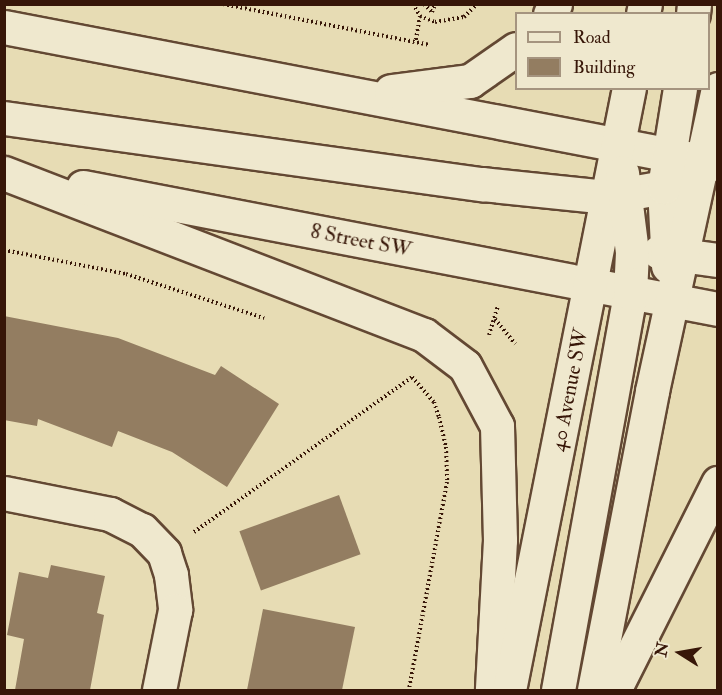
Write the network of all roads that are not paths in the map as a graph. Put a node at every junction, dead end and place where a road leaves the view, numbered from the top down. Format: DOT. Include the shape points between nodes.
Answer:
graph roads {
  1 [pos="4,27"];
  2 [pos="515,51"];
  3 [pos="717,89"];
  4 [pos="629,90"];
  5 [pos="680,90"];
  6 [pos="360,95"];
  7 [pos="4,118"];
  8 [pos="618,145"];
  9 [pos="669,154"];
  10 [pos="710,162"];
  11 [pos="4,172"];
  12 [pos="664,187"];
  13 [pos="617,196"];
  14 [pos="632,252"];
  15 [pos="674,254"];
  16 [pos="717,260"];
  17 [pos="591,285"];
  18 [pos="630,292"];
  19 [pos="672,300"];
  20 [pos="717,309"];
  21 [pos="717,483"];
  22 [pos="4,493"];
  23 [pos="159,690"];
  24 [pos="492,690"];
  25 [pos="509,690"];
  26 [pos="558,690"];
  27 [pos="594,690"];
  28 [pos="614,690"];
  1 -- 6 [label="main road"];
  2 -- 6 [label="main road" via="470,81"];
  3 -- 10 [label="main road"];
  4 -- 8 [label="main road"];
  5 -- 9 [label="main road"];
  6 -- 8 [label="main road"];
  7 -- 13 [label="main road" via="482,184"];
  8 -- 9 [label="main road"];
  8 -- 13 [label="main road"];
  9 -- 10 [label="main road"];
  9 -- 12 [label="main road"];
  10 -- 12 [label="main road"];
  10 -- 15 [label="main road"];
  11 -- 17 [label="main road, 8 Street SW"];
  11 -- 24 [label="main road" via="423,335 465,366 497,426 500,540"];
  12 -- 13 [label="main road"];
  12 -- 15 [label="main road"];
  13 -- 14 [label="main road"];
  13 -- 17 [label="main road, 40 Avenue SW"];
  14 -- 15 [label="main road"];
  14 -- 17 [label="main road"];
  14 -- 18 [label="main road"];
  15 -- 16 [label="main road"];
  15 -- 19 [label="main road"];
  17 -- 18 [label="main road, 8 Street SW"];
  17 -- 25 [label="main road, 40 Avenue SW"];
  18 -- 19 [label="main road, 8 Street SW"];
  18 -- 26 [label="main road"];
  19 -- 20 [label="main road, 8 Street SW"];
  19 -- 27 [label="main road"];
  21 -- 28 [label="main road"];
  22 -- 23 [label="main road" via="110,514 142,530 164,553 175,610"];
}
